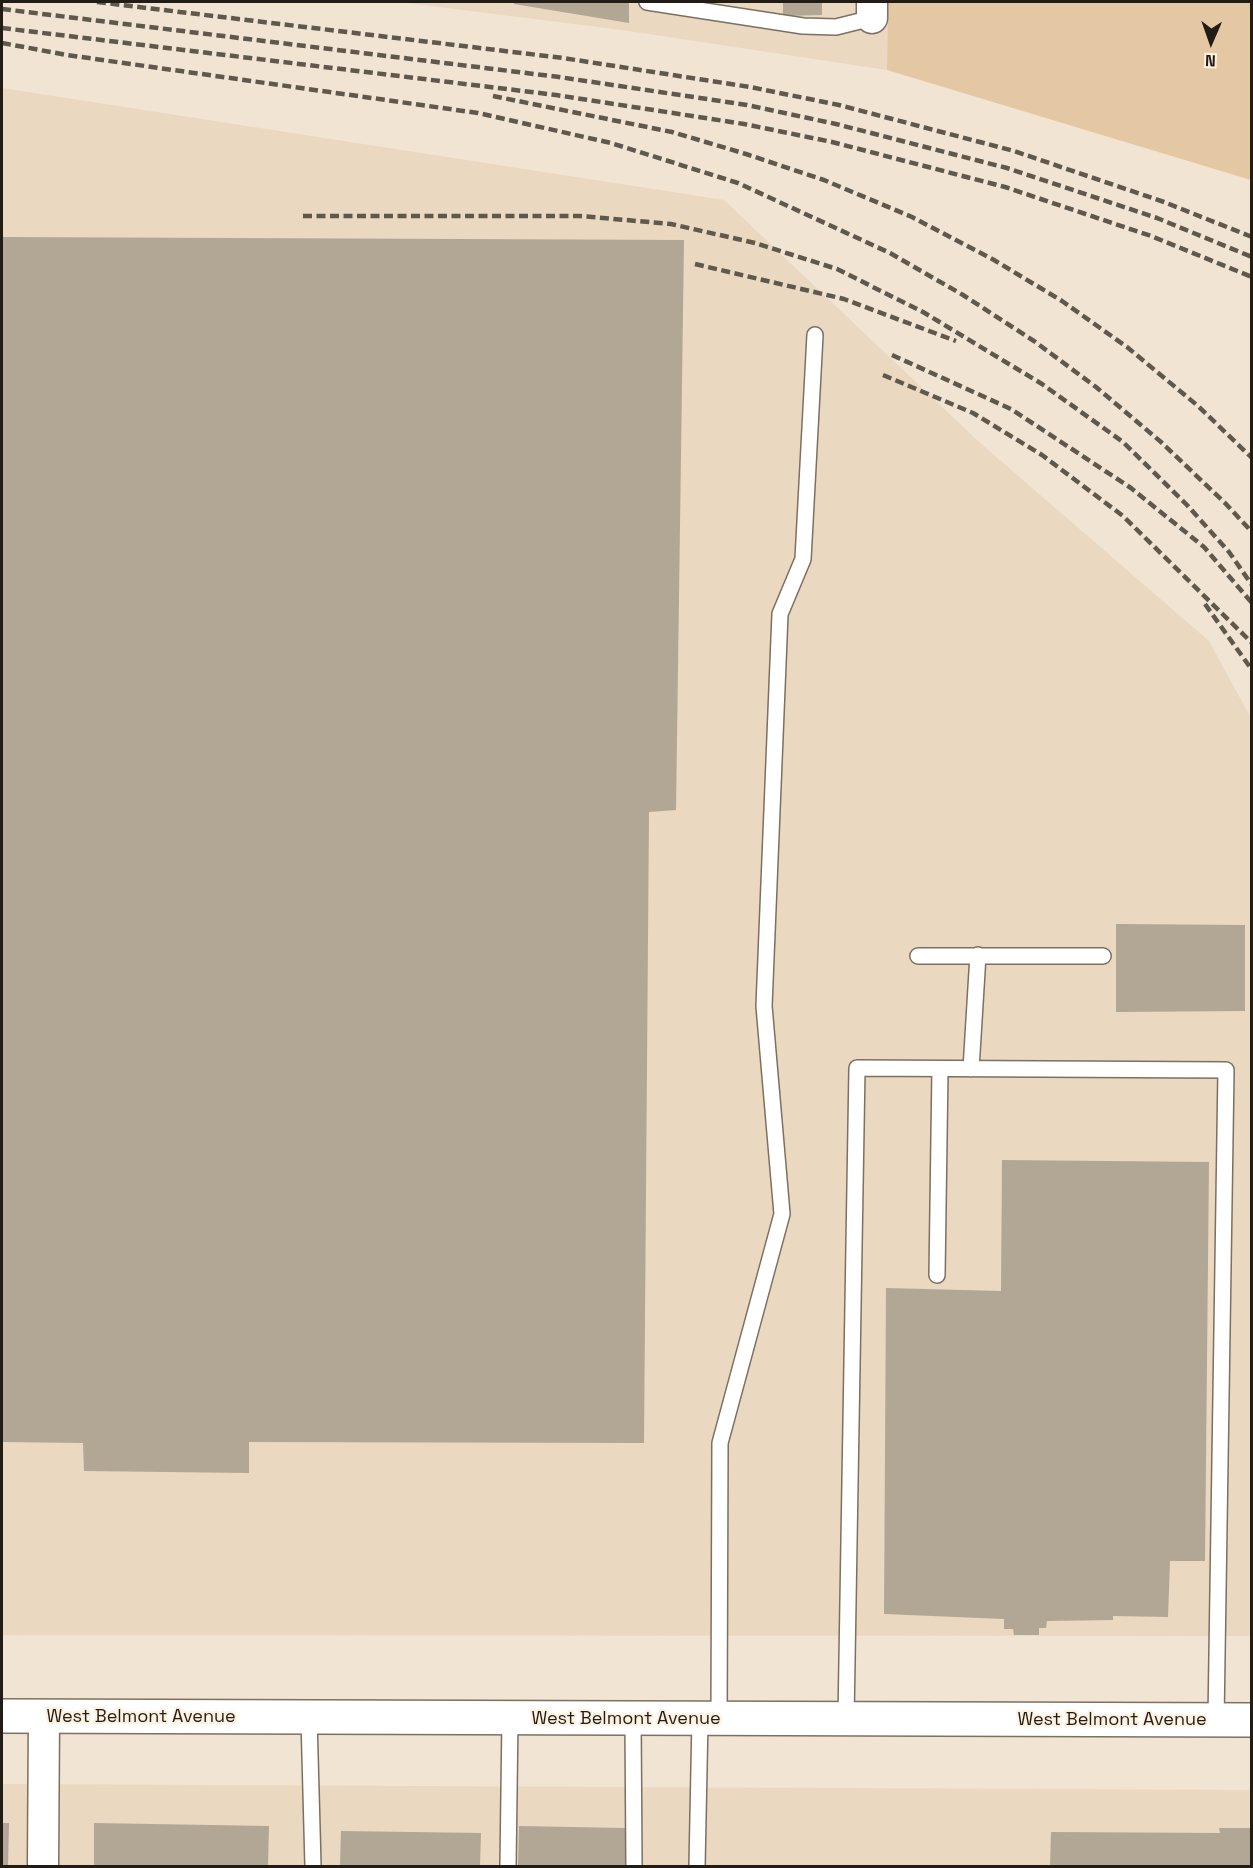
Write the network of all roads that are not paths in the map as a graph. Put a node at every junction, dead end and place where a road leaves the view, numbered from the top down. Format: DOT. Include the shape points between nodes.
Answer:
graph roads {
  1 [pos="647,2"];
  2 [pos="872,10"];
  3 [pos="815,335"];
  4 [pos="978,955"];
  5 [pos="918,956"];
  6 [pos="1103,956"];
  7 [pos="940,1069"];
  8 [pos="971,1069"];
  9 [pos="937,1275"];
  10 [pos="2,1716"];
  11 [pos="44,1717"];
  12 [pos="309,1718"];
  13 [pos="510,1718"];
  14 [pos="633,1719"];
  15 [pos="710,1719"];
  16 [pos="846,1719"];
  17 [pos="1216,1720"];
  18 [pos="1251,1720"];
  19 [pos="43,1866"];
  20 [pos="313,1866"];
  21 [pos="508,1866"];
  22 [pos="634,1866"];
  23 [pos="697,1866"];
  1 -- 2 [label="lane" via="803,26 836,27"];
  3 -- 15 [label="lane" via="803,559 780,614 764,1006 782,1214 720,1443"];
  4 -- 5 [label="lane"];
  4 -- 6 [label="lane"];
  4 -- 8 [label="lane"];
  7 -- 8 [label="lane"];
  7 -- 9 [label="lane"];
  7 -- 16 [label="lane" via="857,1068"];
  8 -- 17 [label="lane" via="1226,1070"];
  10 -- 11 [label="main road, West Belmont Avenue"];
  11 -- 12 [label="main road, West Belmont Avenue"];
  11 -- 19 [label="street"];
  12 -- 13 [label="main road, West Belmont Avenue"];
  12 -- 20 [label="lane"];
  13 -- 14 [label="main road, West Belmont Avenue"];
  13 -- 21 [label="lane"];
  14 -- 15 [label="main road, West Belmont Avenue"];
  14 -- 22 [label="lane"];
  15 -- 16 [label="main road, West Belmont Avenue"];
  15 -- 23 [label="lane"];
  16 -- 17 [label="main road, West Belmont Avenue"];
  17 -- 18 [label="main road, West Belmont Avenue"];
}
